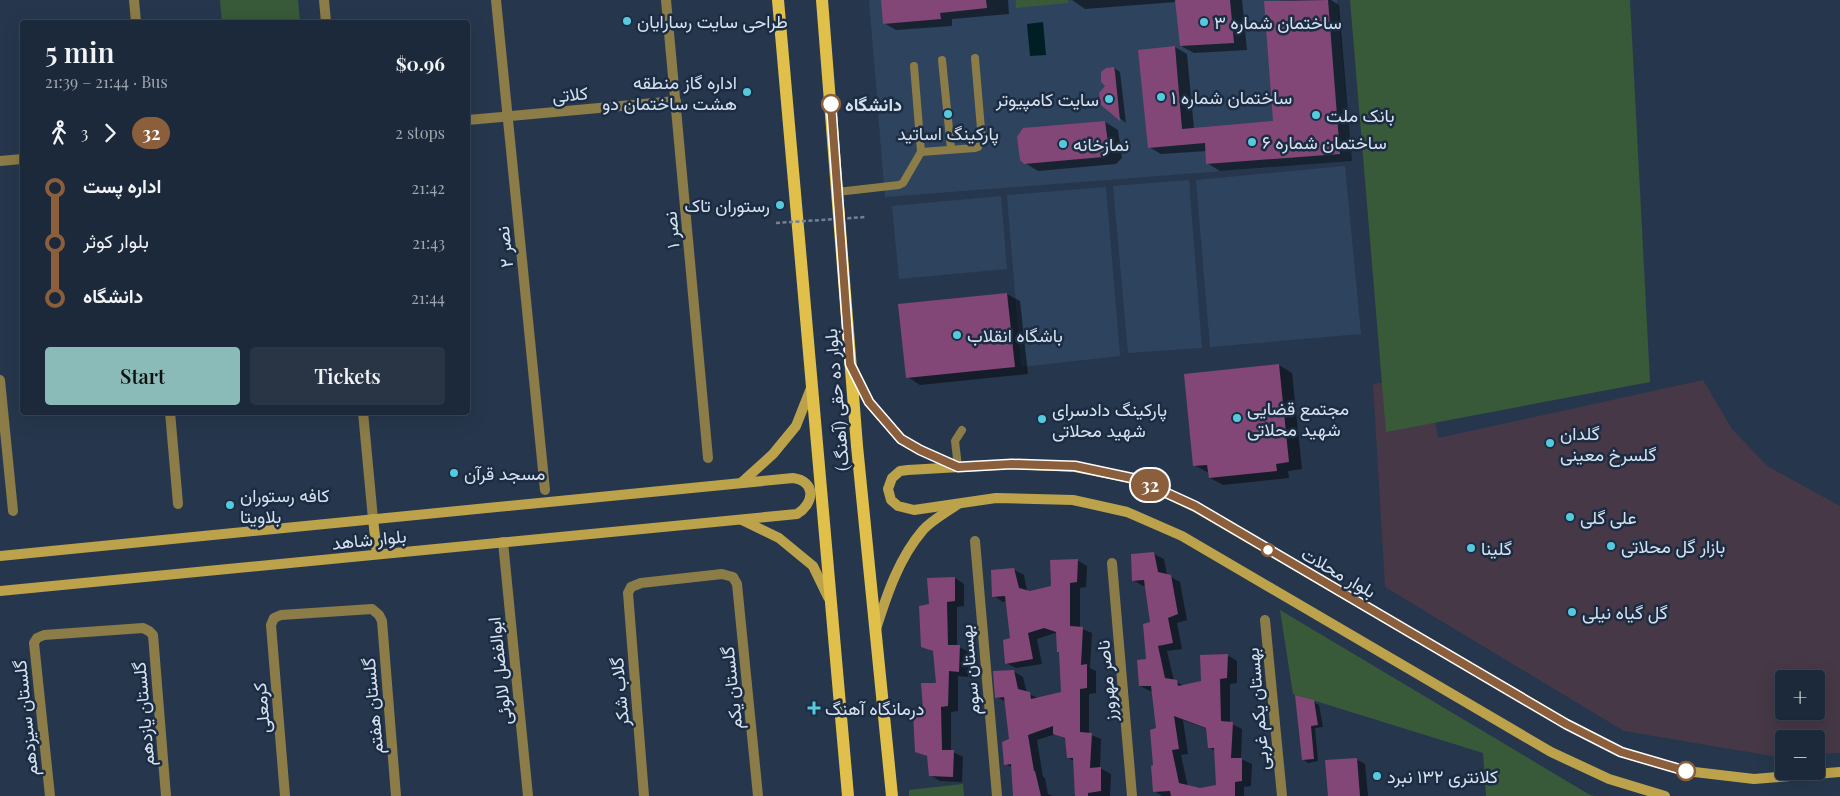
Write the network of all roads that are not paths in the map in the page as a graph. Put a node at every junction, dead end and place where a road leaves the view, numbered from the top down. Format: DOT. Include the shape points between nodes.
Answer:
graph roads {
  1 [pos="134,0"];
  2 [pos="324,0"];
  3 [pos="496,0"];
  4 [pos="666,0"];
  5 [pos="778,0"];
  6 [pos="822,0"];
  7 [pos="136,20"];
  8 [pos="326,20"];
  9 [pos="974,58"];
  10 [pos="942,60"];
  11 [pos="914,66"];
  12 [pos="676,101"];
  13 [pos="507,116"];
  14 [pos="470,120"];
  15 [pos="951,149"];
  16 [pos="921,152"];
  17 [pos="20,160"];
  18 [pos="0,162"];
  19 [pos="837,192"];
  20 [pos="850,364"];
  21 [pos="0,380"];
  22 [pos="811,388"];
  23 [pos="170,415"];
  24 [pos="363,415"];
  25 [pos="962,430"];
  26 [pos="708,458"];
  27 [pos="958,467"];
  28 [pos="741,483"];
  29 [pos="544,490"];
  30 [pos="960,502"];
  31 [pos="178,504"];
  32 [pos="13,511"];
  33 [pos="373,519"];
  34 [pos="741,519"];
  35 [pos="975,541"];
  36 [pos="503,542"];
  37 [pos="376,554"];
  38 [pos="0,556"];
  39 [pos="1112,563"];
  40 [pos="732,577"];
  41 [pos="0,591"];
  42 [pos="830,602"];
  43 [pos="379,615"];
  44 [pos="1265,620"];
  45 [pos="875,632"];
  46 [pos="37,638"];
  47 [pos="1840,772"];
  48 [pos="50,796"];
  49 [pos="166,796"];
  50 [pos="285,796"];
  51 [pos="396,796"];
  52 [pos="528,796"];
  53 [pos="644,796"];
  54 [pos="758,796"];
  55 [pos="848,796"];
  56 [pos="892,796"];
  57 [pos="996,796"];
  58 [pos="1132,796"];
  59 [pos="1282,796"];
  60 [pos="1665,796"];
  1 -- 7 [label="street"];
  2 -- 8 [label="street"];
  3 -- 13 [label="street, نصر ۲"];
  4 -- 12 [label="street, نصر ۱"];
  5 -- 22 [label="main road, بلوار ده حقی (آهنگ)"];
  6 -- 19 [label="main road, بلوار ده حقی (آهنگ)"];
  9 -- 15 [label="lane" via="982,141 975,148"];
  10 -- 15 [label="lane"];
  11 -- 16 [label="lane"];
  12 -- 13 [label="street, کلاتی"];
  12 -- 26 [label="street, نصر ۱"];
  13 -- 14 [label="street, کلاتی"];
  13 -- 29 [label="street, نصر ۲"];
  15 -- 16 [label="lane"];
  16 -- 19 [label="lane" via="899,185"];
  17 -- 18 [label="street"];
  19 -- 20 [label="main road, بلوار ده حقی (آهنگ)"];
  20 -- 27 [label="main road, بلوار محلات" via="869,402 901,439"];
  20 -- 45 [label="main road, بلوار ده حقی (آهنگ)"];
  21 -- 32 [label="street"];
  22 -- 28 [label="main road" via="796,426 773,454"];
  22 -- 42 [label="main road, بلوار ده حقی (آهنگ)"];
  23 -- 31 [label="street"];
  24 -- 33 [label="street"];
  25 -- 27 [label="lane" via="955,441"];
  27 -- 30 [label="main road" via="900,471 892,478 888,489 891,500 898,506 914,510"];
  27 -- 47 [label="main road, بلوار محلات" via="1012,464 1075,466 1136,479 1195,506 1566,724 1621,752 1686,771 1754,779"];
  28 -- 33 [label="main road, بلوار شاهد"];
  28 -- 34 [label="main road, بلوار شاهد" via="803,479 811,494 810,502 797,514"];
  30 -- 45 [label="main road" via="924,529 902,561 887,592"];
  30 -- 60 [label="main road" via="996,498 1073,500 1127,512 1182,536 1552,752 1609,779"];
  33 -- 37 [label="main road"];
  33 -- 38 [label="main road, بلوار شاهد"];
  34 -- 36 [label="main road, بلوار شاهد"];
  34 -- 42 [label="main road" via="779,538 814,566"];
  35 -- 57 [label="street, بهستان سوم"];
  36 -- 37 [label="main road, بلوار شاهد"];
  36 -- 52 [label="street, ابوالفضل لالوئی"];
  37 -- 41 [label="main road, بلوار شاهد"];
  39 -- 58 [label="street, ناصر مهرورز"];
  40 -- 53 [label="street, گلاب شکر" via="722,574 640,583 631,587 628,593"];
  40 -- 54 [label="street, گلستان یکم" via="737,584"];
  42 -- 55 [label="main road, بلوار ده حقی (آهنگ)"];
  43 -- 50 [label="street, کرمعلی" via="372,609 274,618 271,625"];
  43 -- 51 [label="street, گلستان هفتم"];
  44 -- 59 [label="street, بهستان یکم غربی"];
  45 -- 56 [label="main road, بلوار ده حقی (آهنگ)"];
  46 -- 48 [label="street, گلستان سیزدهم" via="34,643"];
  46 -- 49 [label="street, گلستان یازدهم" via="44,634 143,628 150,631 153,635"];
}
